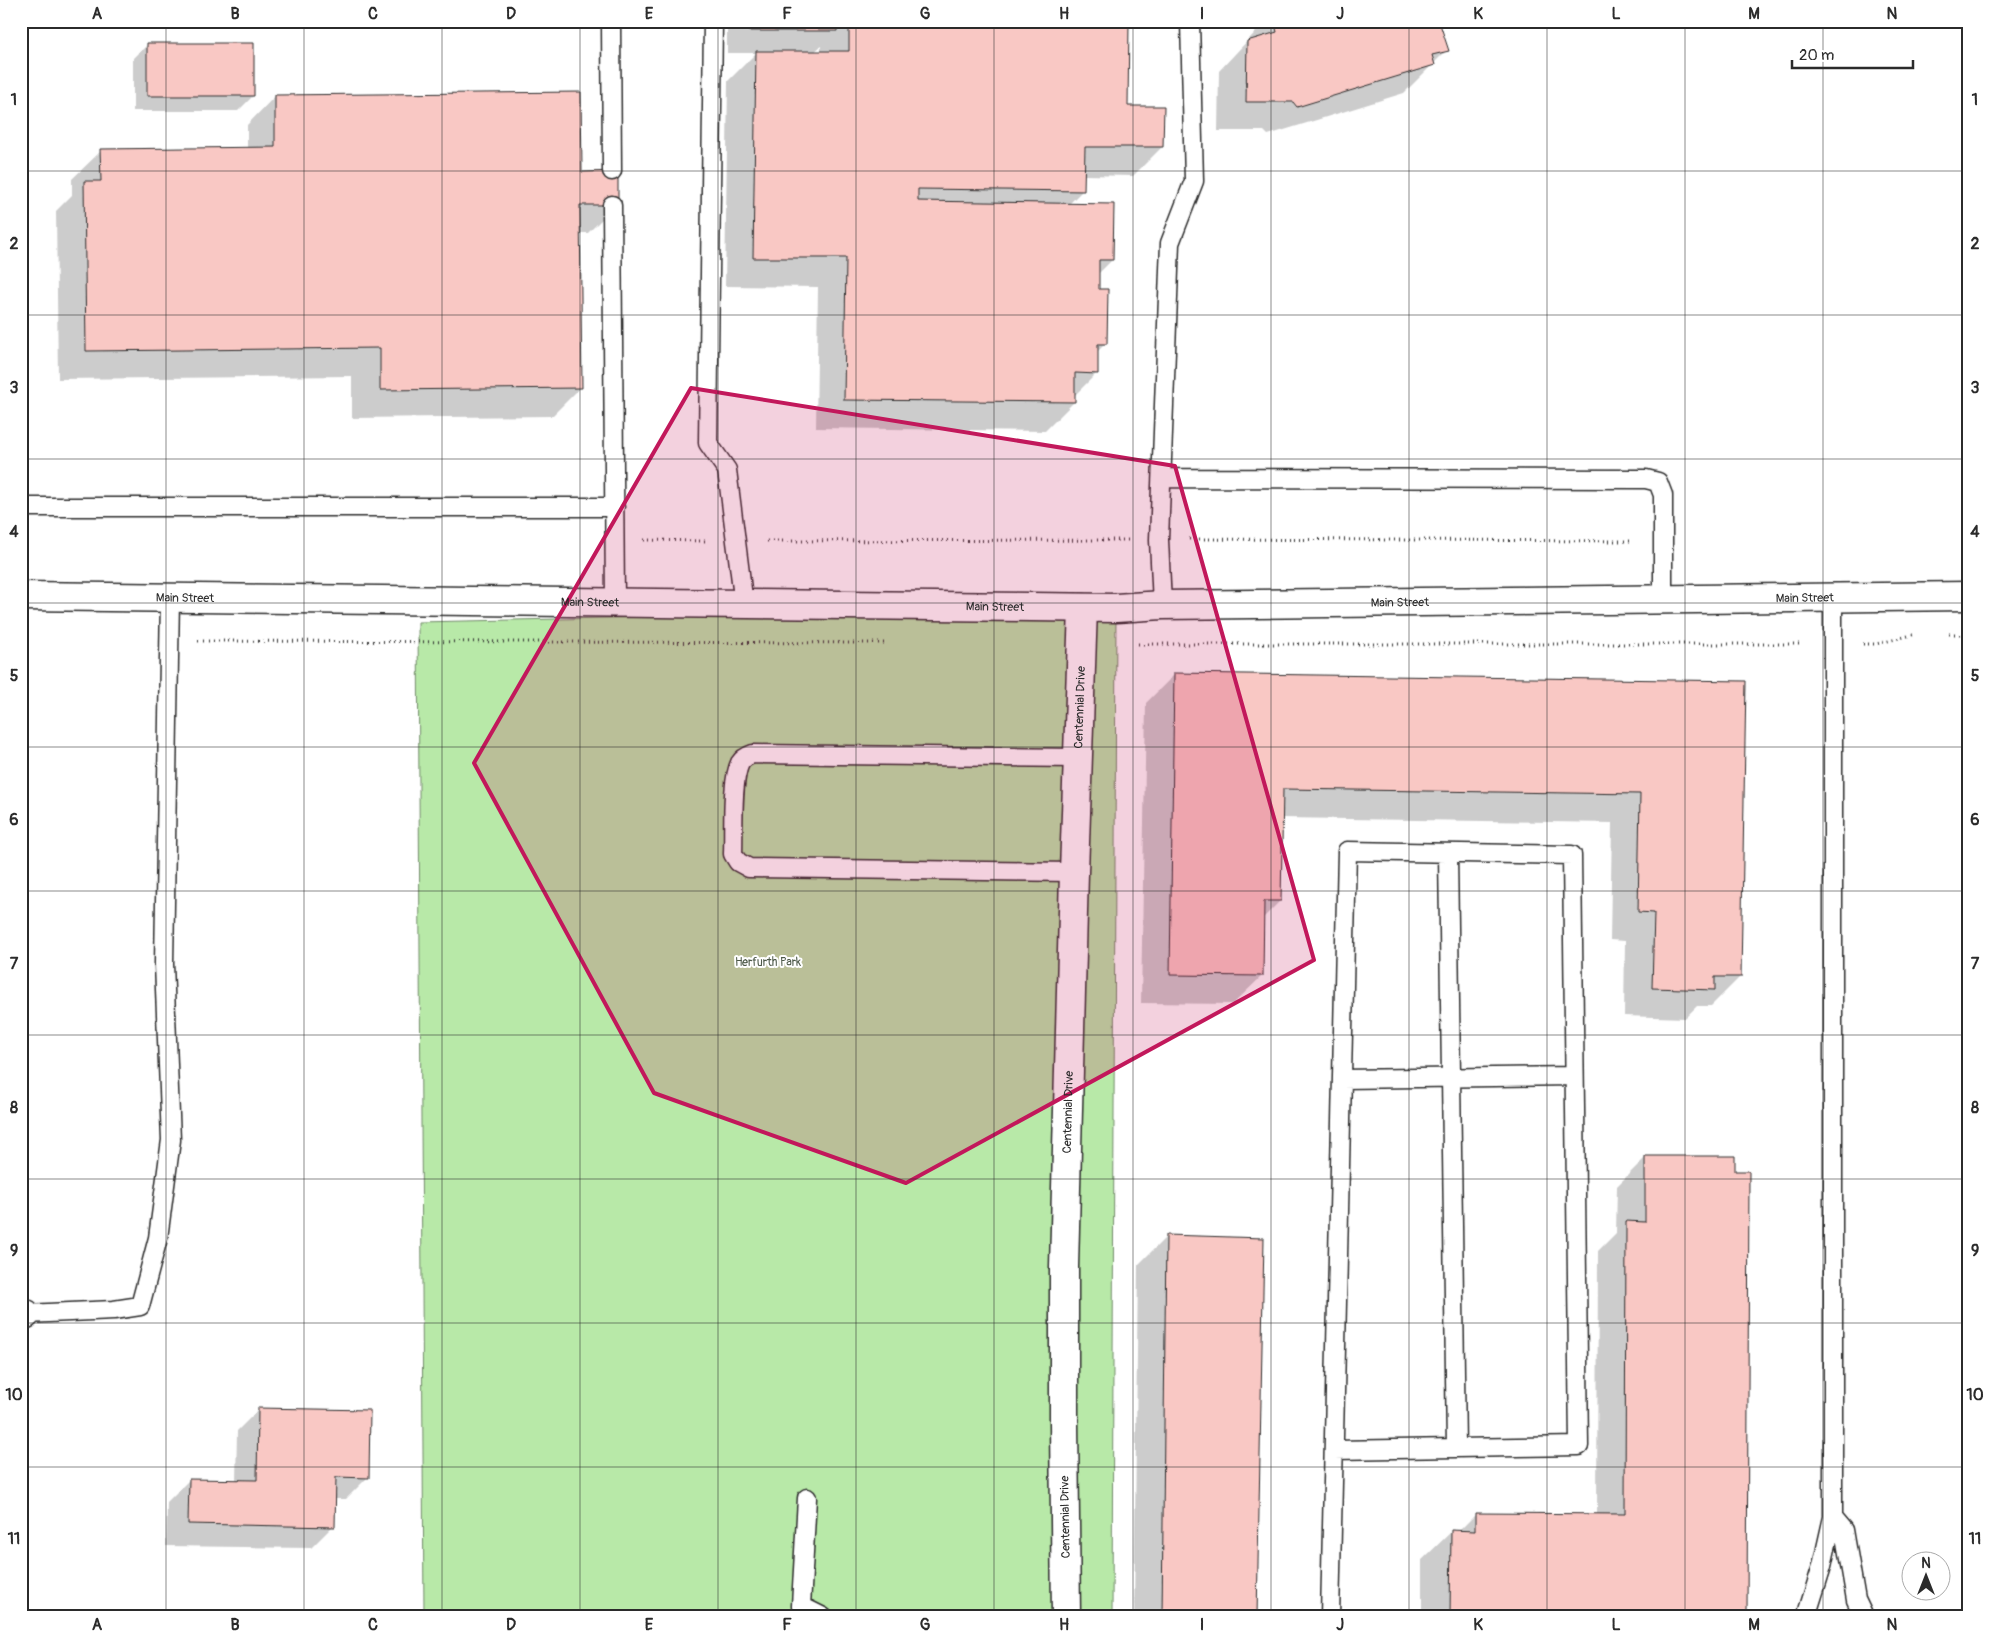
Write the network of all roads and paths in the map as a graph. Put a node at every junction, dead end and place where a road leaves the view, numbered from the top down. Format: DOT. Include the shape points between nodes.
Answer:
graph roads {
  1 [pos="611,21"];
  2 [pos="713,21"];
  3 [pos="1190,21"];
  4 [pos="612,171"];
  5 [pos="612,205"];
  6 [pos="1162,478"];
  7 [pos="21,507"];
  8 [pos="615,507"];
  9 [pos="615,540"];
  10 [pos="1160,540"];
  11 [pos="736,541"];
  12 [pos="1663,542"];
  13 [pos="21,596"];
  14 [pos="1968,596"];
  15 [pos="170,597"];
  16 [pos="1834,597"];
  17 [pos="1663,600"];
  18 [pos="615,604"];
  19 [pos="744,605"];
  20 [pos="1162,606"];
  21 [pos="1083,608"];
  22 [pos="1078,758"];
  23 [pos="1448,853"];
  24 [pos="1074,872"];
  25 [pos="1574,1076"];
  26 [pos="1452,1078"];
  27 [pos="1342,1079"];
  28 [pos="24,1314"];
  29 [pos="1456,1448"];
  30 [pos="1334,1450"];
  31 [pos="807,1498"];
  32 [pos="1834,1518"];
  33 [pos="823,1617"];
  34 [pos="1066,1617"];
  35 [pos="1330,1617"];
  36 [pos="1806,1617"];
  37 [pos="1864,1617"];
  1 -- 4 [label="lane"];
  2 -- 11 [label="lane" via="708,443 727,470"];
  3 -- 6 [label="lane" via="1194,181 1170,243"];
  5 -- 8 [label="lane"];
  6 -- 10 [label="lane"];
  6 -- 12 [label="lane" via="1646,479 1658,482 1663,494"];
  7 -- 8 [label="lane"];
  8 -- 9 [label="lane"];
  9 -- 11 [label="path"];
  9 -- 18 [label="lane"];
  10 -- 11 [label="path"];
  10 -- 12 [label="path"];
  10 -- 20 [label="lane"];
  11 -- 19 [label="lane"];
  12 -- 17 [label="lane"];
  13 -- 15 [label="street, Main Street"];
  14 -- 16 [label="street, Main Street"];
  15 -- 18 [label="street, Main Street"];
  15 -- 28 [label="lane" via="164,964 170,1140 158,1238 140,1306"];
  16 -- 17 [label="street, Main Street"];
  16 -- 32 [label="lane"];
  17 -- 20 [label="street, Main Street"];
  18 -- 19 [label="street, Main Street"];
  19 -- 21 [label="street, Main Street"];
  20 -- 21 [label="street, Main Street"];
  21 -- 22 [label="street, Centennial Drive"];
  22 -- 24 [label="street, Centennial Drive"];
  22 -- 24 [label="lane" via="753,754 740,764 736,778 733,854 738,862 749,868"];
  23 -- 25 [label="lane" via="1572,855"];
  23 -- 26 [label="lane"];
  23 -- 27 [label="lane" via="1347,851"];
  24 -- 34 [label="street, Centennial Drive" via="1064,1267"];
  25 -- 26 [label="lane"];
  25 -- 29 [label="lane" via="1579,1446"];
  26 -- 27 [label="lane"];
  26 -- 29 [label="lane"];
  27 -- 30 [label="lane"];
  29 -- 30 [label="lane"];
  30 -- 35 [label="lane"];
  31 -- 33 [label="lane" via="802,1606"];
  32 -- 36 [label="lane"];
  32 -- 37 [label="lane" via="1844,1530 1856,1600"];
}
